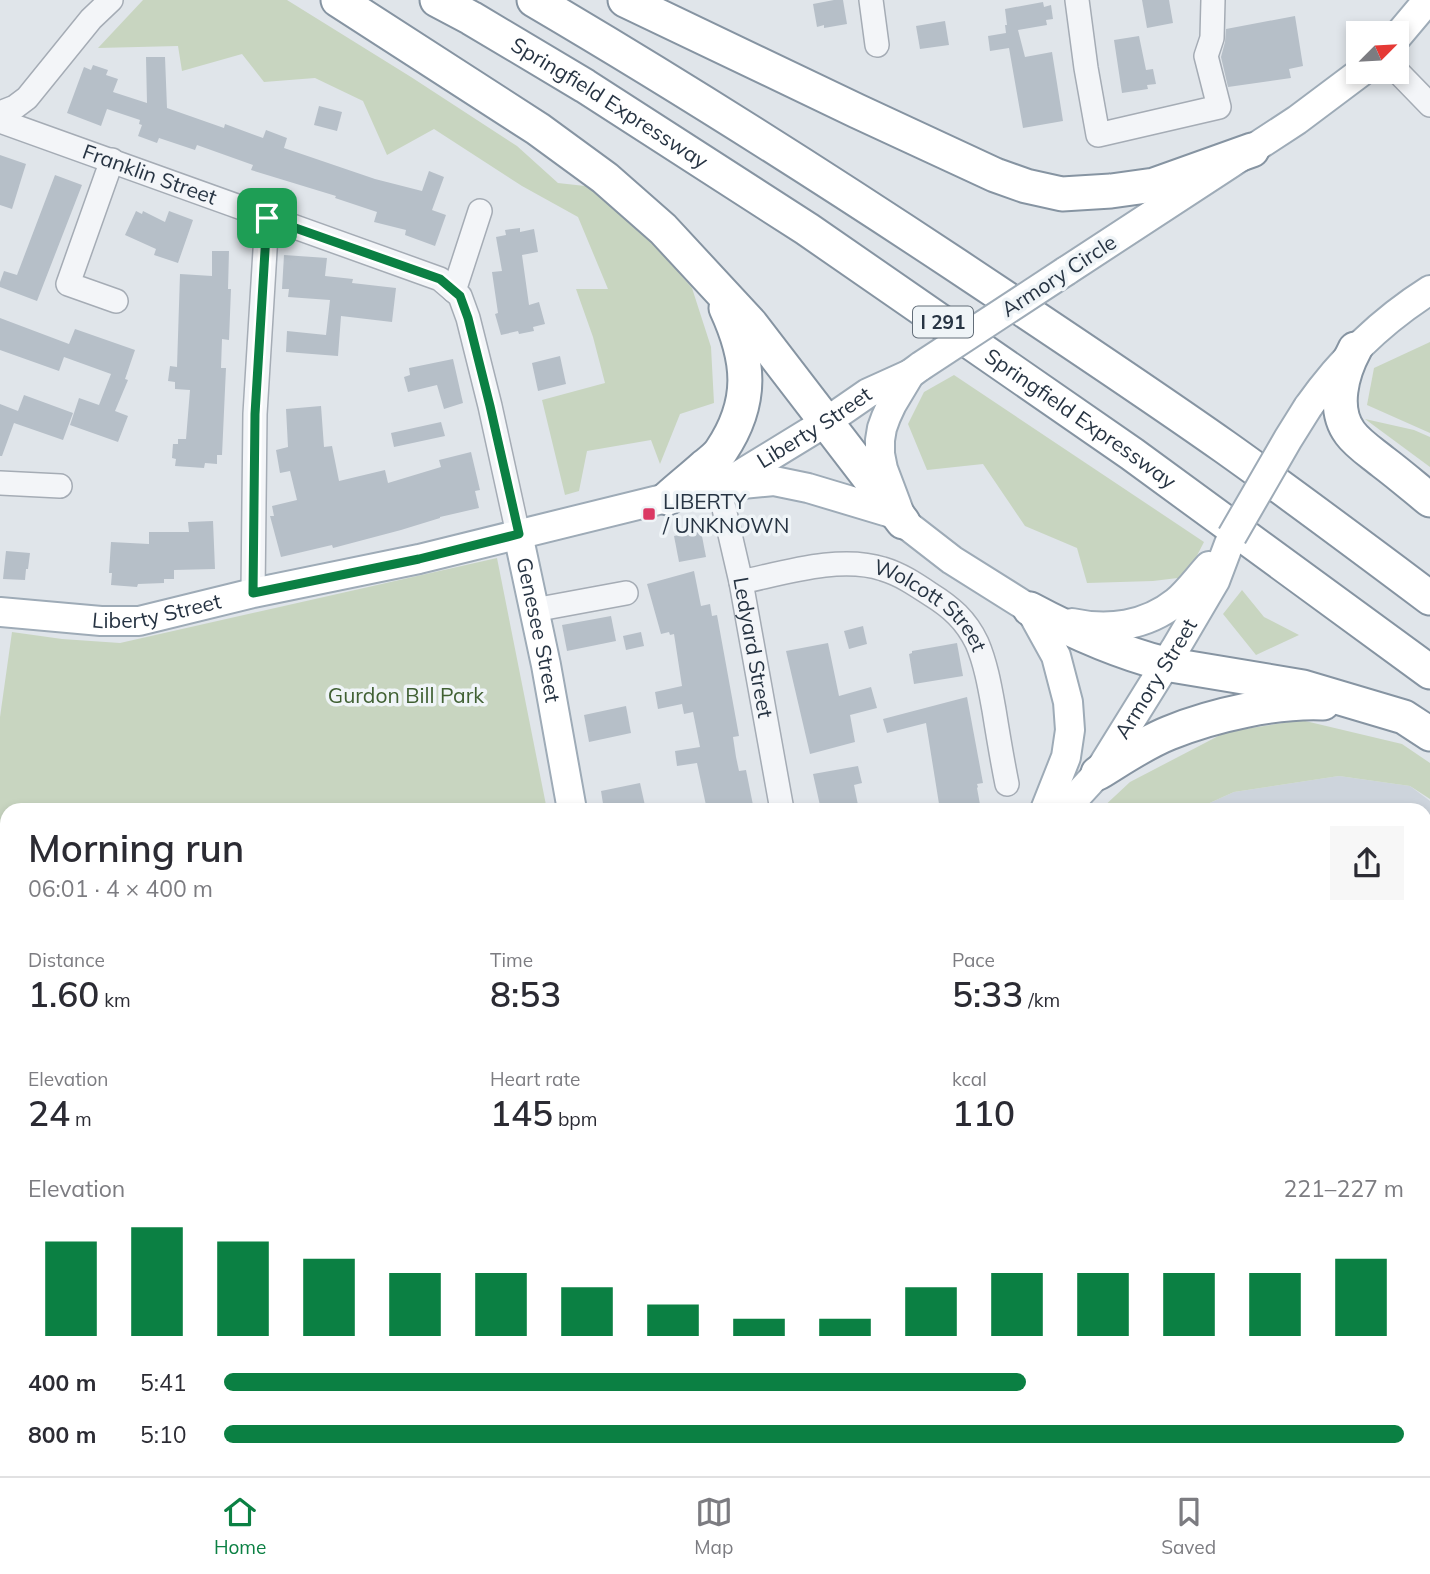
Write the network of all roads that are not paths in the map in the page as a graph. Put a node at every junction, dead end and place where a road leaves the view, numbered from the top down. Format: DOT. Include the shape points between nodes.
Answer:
graph roads {
  1 [pos="111,0"];
  2 [pos="338,0"];
  3 [pos="437,0"];
  4 [pos="534,0"];
  5 [pos="625,0"];
  6 [pos="871,0"];
  7 [pos="1077,0"];
  8 [pos="1213,0"];
  9 [pos="1428,0"];
  10 [pos="1409,23"];
  11 [pos="877,46"];
  12 [pos="1346,83"];
  13 [pos="1409,84"];
  14 [pos="1429,103"];
  15 [pos="0,113"];
  16 [pos="0,121"];
  17 [pos="1252,150"];
  18 [pos="112,160"];
  19 [pos="481,211"];
  20 [pos="267,218"];
  21 [pos="715,284"];
  22 [pos="1430,290"];
  23 [pos="454,291"];
  24 [pos="116,302"];
  25 [pos="1355,349"];
  26 [pos="915,370"];
  27 [pos="826,422"];
  28 [pos="0,483"];
  29 [pos="60,486"];
  30 [pos="719,486"];
  31 [pos="668,498"];
  32 [pos="1430,500"];
  33 [pos="901,519"];
  34 [pos="519,534"];
  35 [pos="1213,570"];
  36 [pos="741,582"];
  37 [pos="253,593"];
  38 [pos="626,593"];
  39 [pos="1430,598"];
  40 [pos="534,610"];
  41 [pos="0,612"];
  42 [pos="1036,612"];
  43 [pos="1165,664"];
  44 [pos="1430,672"];
  45 [pos="1360,704"];
  46 [pos="1430,734"];
  47 [pos="1098,773"];
  48 [pos="1007,784"];
  49 [pos="571,803"];
  50 [pos="781,803"];
  51 [pos="1048,803"];
  52 [pos="1070,803"];
  1 -- 15 [label="street" via="90,19 27,98"];
  2 -- 21 [label="highway" via="538,129 605,178 663,229"];
  3 -- 44 [label="highway, Springfield Expressway / I 291" via="585,86 807,229 1143,462"];
  4 -- 39 [label="highway, I 291" via="727,117 1004,297 1224,447"];
  5 -- 17 [label="highway" via="1026,186 1062,194 1154,185"];
  6 -- 11 [label="street"];
  7 -- 8 [label="street" via="1098,135 1220,107 1206,56 1212,38"];
  9 -- 10 [label="main road"];
  12 -- 17 [label="main road, Armory Circle"];
  13 -- 14 [label="street"];
  16 -- 18 [label="street, Franklin Street"];
  17 -- 26 [label="main road, Armory Circle, bridge"];
  18 -- 20 [label="street, Franklin Street"];
  18 -- 24 [label="street" via="68,284"];
  19 -- 23 [label="street"];
  20 -- 23 [label="street, Franklin Street" via="440,279"];
  20 -- 37 [label="street" via="255,414"];
  21 -- 27 [label="highway"];
  21 -- 31 [label="highway" via="742,351 746,378 739,416 720,453"];
  22 -- 25 [label="main road" via="1390,317"];
  23 -- 34 [label="street, Genesee Street" via="468,318"];
  25 -- 32 [label="highway" via="1341,386 1343,421 1362,445"];
  25 -- 35 [label="main road, Armory Street, bridge" via="1308,407"];
  26 -- 27 [label="main road, Liberty Street" via="868,393"];
  26 -- 33 [label="main road, Armory Circle" via="889,410 880,440 883,469"];
  27 -- 30 [label="main road, Liberty Street"];
  27 -- 33 [label="highway"];
  28 -- 29 [label="street"];
  30 -- 31 [label="main road, Liberty Street"];
  30 -- 33 [label="main road, Liberty Street" via="774,481"];
  30 -- 36 [label="street, Ledyard Street"];
  31 -- 34 [label="main road, Liberty Street"];
  33 -- 42 [label="main road" via="951,560"];
  34 -- 37 [label="main road, Liberty Street"];
  34 -- 40 [label="main road, Genesee Street"];
  35 -- 42 [label="main road" via="1174,604 1126,625 1083,625"];
  35 -- 43 [label="main road, Armory Street" via="1215,581"];
  36 -- 48 [label="street, Wolcott Street" via="823,566 862,564 908,579 939,599 964,621 977,644 987,672"];
  36 -- 50 [label="street, Ledyard Street"];
  37 -- 41 [label="main road, Liberty Street" via="139,621"];
  38 -- 40 [label="street"];
  40 -- 49 [label="main road, Genesee Street"];
  42 -- 43 [label="highway" via="1069,630"];
  42 -- 51 [label="main road" via="1056,656 1070,730 1066,757"];
  43 -- 45 [label="highway" via="1303,687"];
  43 -- 47 [label="main road, Armory Street"];
  45 -- 46 [label="highway" via="1404,717"];
  45 -- 47 [label="highway" via="1307,702 1209,719 1168,733"];
  47 -- 52 [label="main road, Armory Street"];
}
